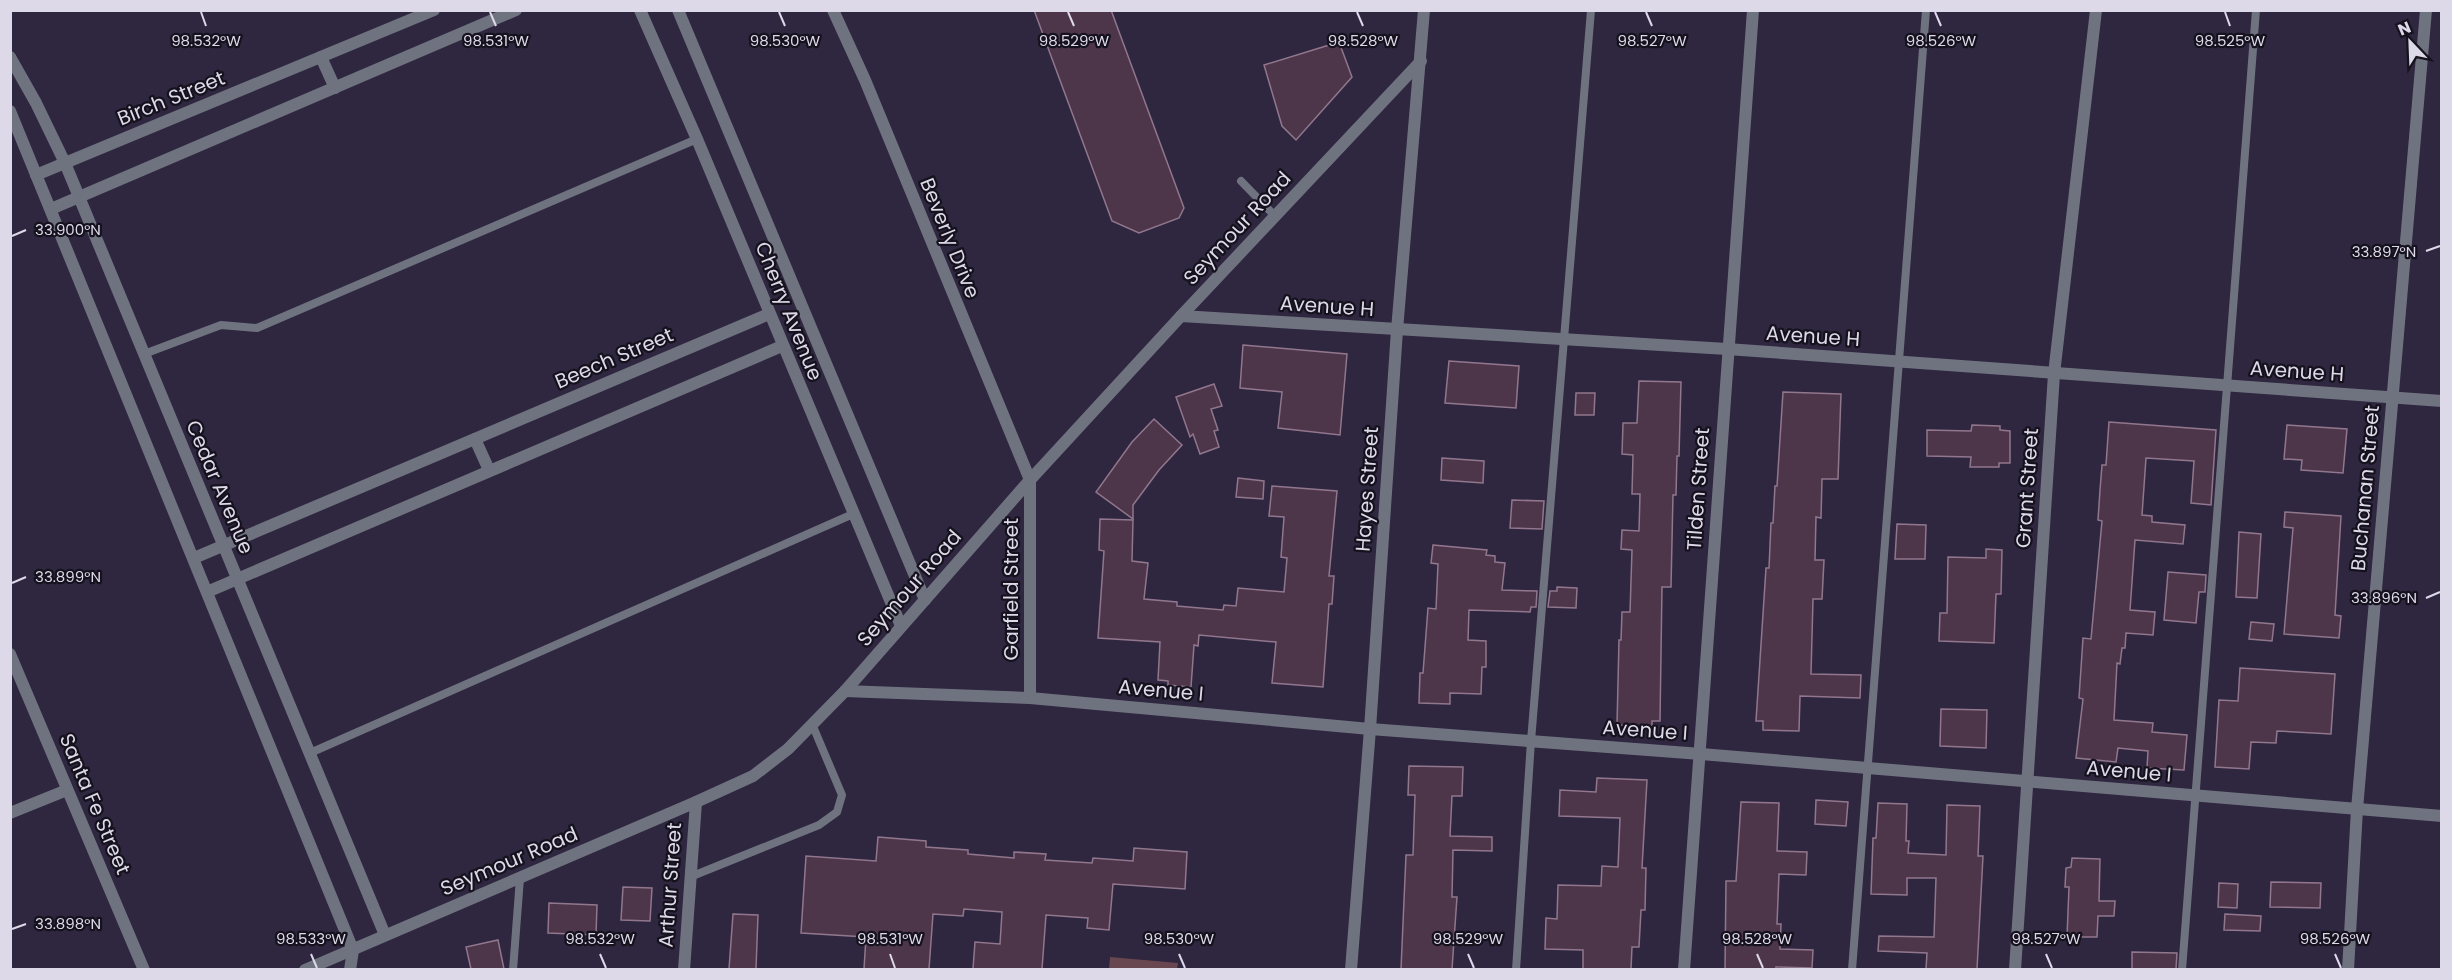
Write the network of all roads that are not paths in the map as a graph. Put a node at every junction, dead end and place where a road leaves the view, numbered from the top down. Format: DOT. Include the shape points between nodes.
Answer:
graph roads {
  1 [pos="434,10"];
  2 [pos="516,10"];
  3 [pos="640,10"];
  4 [pos="678,10"];
  5 [pos="833,10"];
  6 [pos="1424,10"];
  7 [pos="1591,10"];
  8 [pos="1753,10"];
  9 [pos="1926,10"];
  10 [pos="2096,10"];
  11 [pos="2256,10"];
  12 [pos="2426,10"];
  13 [pos="10,57"];
  14 [pos="321,57"];
  15 [pos="1421,61"];
  16 [pos="335,88"];
  17 [pos="10,111"];
  18 [pos="697,139"];
  19 [pos="65,163"];
  20 [pos="36,175"];
  21 [pos="1241,181"];
  22 [pos="79,197"];
  23 [pos="51,209"];
  24 [pos="1275,216"];
  25 [pos="769,314"];
  26 [pos="1181,316"];
  27 [pos="1397,330"];
  28 [pos="1565,340"];
  29 [pos="782,346"];
  30 [pos="1726,349"];
  31 [pos="144,354"];
  32 [pos="1897,362"];
  33 [pos="2054,374"];
  34 [pos="2227,386"];
  35 [pos="2393,396"];
  36 [pos="2442,401"];
  37 [pos="475,439"];
  38 [pos="489,470"];
  39 [pos="1030,480"];
  40 [pos="853,514"];
  41 [pos="223,545"];
  42 [pos="194,558"];
  43 [pos="237,579"];
  44 [pos="207,592"];
  45 [pos="925,600"];
  46 [pos="901,626"];
  47 [pos="10,654"];
  48 [pos="845,691"];
  49 [pos="1030,698"];
  50 [pos="812,724"];
  51 [pos="1370,729"];
  52 [pos="1531,741"];
  53 [pos="310,753"];
  54 [pos="1701,754"];
  55 [pos="1869,768"];
  56 [pos="2028,783"];
  57 [pos="67,790"];
  58 [pos="2195,796"];
  59 [pos="696,802"];
  60 [pos="2357,809"];
  61 [pos="10,813"];
  62 [pos="2442,816"];
  63 [pos="690,877"];
  64 [pos="520,878"];
  65 [pos="385,935"];
  66 [pos="353,950"];
  67 [pos="144,969"];
  68 [pos="305,969"];
  69 [pos="350,969"];
  70 [pos="513,969"];
  71 [pos="684,969"];
  72 [pos="1351,969"];
  73 [pos="1516,969"];
  74 [pos="1684,969"];
  75 [pos="1852,969"];
  76 [pos="2015,969"];
  77 [pos="2182,969"];
  78 [pos="2348,969"];
  1 -- 14 [label="street, Birch Street"];
  2 -- 16 [label="street"];
  3 -- 18 [label="street, Cherry Avenue"];
  4 -- 45 [label="street, Cherry Avenue"];
  5 -- 39 [label="street, Beverly Drive"];
  6 -- 15 [label="street, Hayes Street"];
  7 -- 28 [label="lane"];
  8 -- 30 [label="street, Tilden Street"];
  9 -- 32 [label="lane"];
  10 -- 33 [label="street, Grant Street"];
  11 -- 34 [label="lane"];
  12 -- 35 [label="street, Buchanan Street"];
  13 -- 19 [label="street, Cedar Avenue"];
  14 -- 16 [label="street"];
  14 -- 19 [label="street, Birch Street"];
  15 -- 24 [label="street, Seymour Road"];
  15 -- 27 [label="street, Hayes Street"];
  16 -- 22 [label="street"];
  17 -- 20 [label="street"];
  18 -- 25 [label="street, Cherry Avenue"];
  18 -- 31 [label="lane" via="257,328 221,325"];
  19 -- 20 [label="street, Birch Street"];
  19 -- 22 [label="street, Cedar Avenue"];
  20 -- 23 [label="street"];
  21 -- 24 [label="lane"];
  22 -- 23 [label="street"];
  22 -- 31 [label="street, Cedar Avenue"];
  23 -- 42 [label="street"];
  24 -- 26 [label="street, Seymour Road"];
  25 -- 29 [label="street, Cherry Avenue"];
  25 -- 37 [label="street, Beech Street"];
  26 -- 27 [label="street, Avenue H"];
  26 -- 39 [label="street, Seymour Road"];
  27 -- 28 [label="street, Avenue H"];
  27 -- 51 [label="street, Hayes Street"];
  28 -- 30 [label="street, Avenue H"];
  28 -- 52 [label="lane"];
  29 -- 38 [label="street"];
  29 -- 40 [label="street, Cherry Avenue"];
  30 -- 32 [label="street, Avenue H"];
  30 -- 54 [label="street, Tilden Street"];
  31 -- 41 [label="street, Cedar Avenue"];
  32 -- 33 [label="street, Avenue H"];
  32 -- 55 [label="lane"];
  33 -- 34 [label="street, Avenue H"];
  33 -- 56 [label="street, Grant Street"];
  34 -- 35 [label="street, Avenue H"];
  34 -- 58 [label="lane"];
  35 -- 36 [label="street, Avenue H"];
  35 -- 60 [label="street, Buchanan Street"];
  37 -- 38 [label="street"];
  37 -- 41 [label="street, Beech Street"];
  38 -- 43 [label="street"];
  39 -- 45 [label="street, Seymour Road"];
  39 -- 49 [label="street, Garfield Street"];
  40 -- 46 [label="street, Cherry Avenue"];
  40 -- 53 [label="lane"];
  41 -- 42 [label="street, Beech Street"];
  41 -- 43 [label="street, Cedar Avenue"];
  42 -- 44 [label="street"];
  43 -- 44 [label="street"];
  43 -- 53 [label="street, Cedar Avenue"];
  44 -- 66 [label="street"];
  45 -- 46 [label="street, Seymour Road"];
  46 -- 48 [label="street, Seymour Road"];
  47 -- 57 [label="street, Santa Fe Street"];
  48 -- 49 [label="street, Avenue I"];
  48 -- 50 [label="street, Seymour Road"];
  49 -- 51 [label="street, Avenue I"];
  50 -- 59 [label="street, Seymour Road" via="753,776"];
  50 -- 63 [label="lane" via="842,795 837,812 819,825"];
  51 -- 52 [label="street, Avenue I"];
  51 -- 72 [label="street, Hayes Street"];
  52 -- 54 [label="street, Avenue I"];
  52 -- 73 [label="lane"];
  53 -- 65 [label="street, Cedar Avenue"];
  54 -- 55 [label="street, Avenue I"];
  54 -- 74 [label="street, Tilden Street"];
  55 -- 56 [label="street, Avenue I"];
  55 -- 75 [label="lane"];
  56 -- 58 [label="street, Avenue I"];
  56 -- 76 [label="street, Grant Street"];
  57 -- 61 [label="street"];
  57 -- 67 [label="street, Santa Fe Street"];
  58 -- 60 [label="street, Avenue I"];
  58 -- 77 [label="lane"];
  59 -- 63 [label="street, Arthur Street"];
  59 -- 64 [label="street, Seymour Road"];
  60 -- 62 [label="street, Avenue I"];
  60 -- 78 [label="street, Buchanan Street"];
  63 -- 71 [label="street, Arthur Street"];
  64 -- 65 [label="street, Seymour Road"];
  64 -- 70 [label="lane"];
  65 -- 66 [label="street, Seymour Road"];
  66 -- 68 [label="street, Seymour Road"];
  66 -- 69 [label="street"];
}
